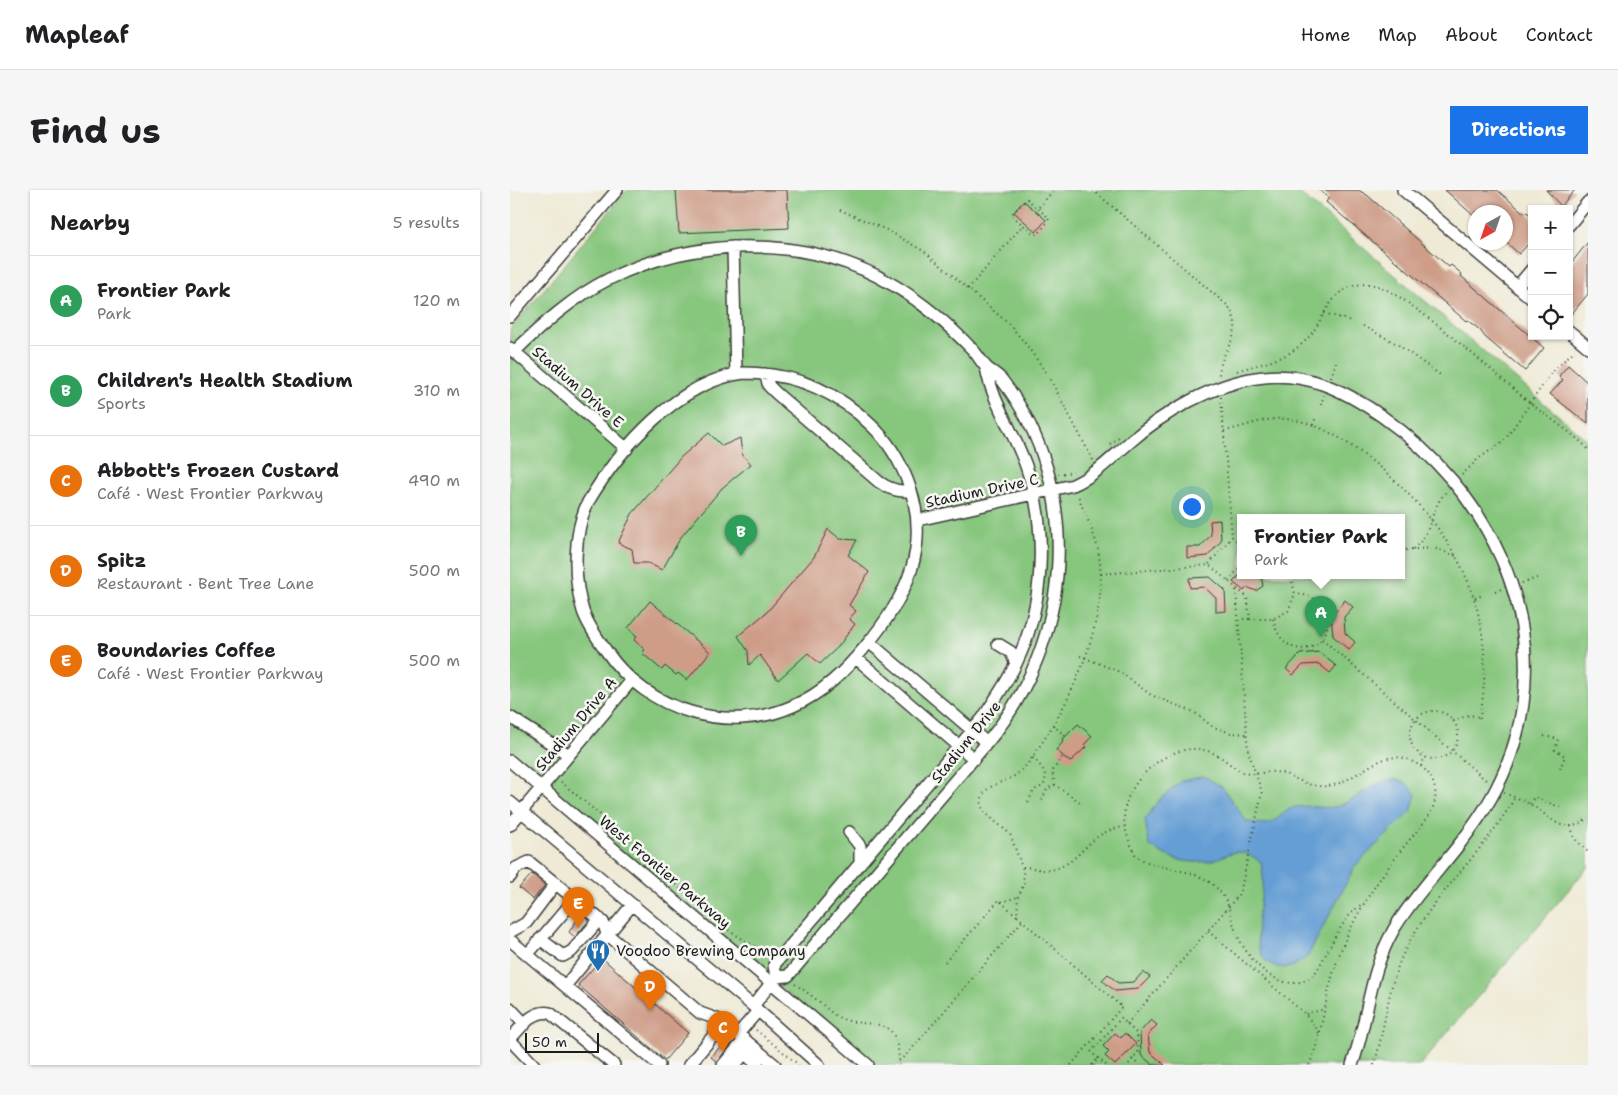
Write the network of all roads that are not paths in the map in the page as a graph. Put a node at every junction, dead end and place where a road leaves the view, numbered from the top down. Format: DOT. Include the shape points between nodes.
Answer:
graph roads {
  1 [pos="617,190"];
  2 [pos="1403,190"];
  3 [pos="1588,202"];
  4 [pos="1573,219"];
  5 [pos="733,248"];
  6 [pos="1528,274"];
  7 [pos="1517,287"];
  8 [pos="1528,296"];
  9 [pos="510,316"];
  10 [pos="1573,336"];
  11 [pos="1582,348"];
  12 [pos="512,350"];
  13 [pos="986,367"];
  14 [pos="736,374"];
  15 [pos="765,374"];
  16 [pos="627,449"];
  17 [pos="911,490"];
  18 [pos="1052,490"];
  19 [pos="1034,494"];
  20 [pos="918,520"];
  21 [pos="869,642"];
  22 [pos="998,644"];
  23 [pos="856,658"];
  24 [pos="1016,664"];
  25 [pos="632,680"];
  26 [pos="510,717"];
  27 [pos="972,731"];
  28 [pos="987,743"];
  29 [pos="959,747"];
  30 [pos="569,755"];
  31 [pos="974,759"];
  32 [pos="510,761"];
  33 [pos="542,787"];
  34 [pos="510,802"];
  35 [pos="521,811"];
  36 [pos="510,824"];
  37 [pos="849,832"];
  38 [pos="860,863"];
  39 [pos="510,876"];
  40 [pos="556,883"];
  41 [pos="575,899"];
  42 [pos="632,905"];
  43 [pos="600,919"];
  44 [pos="510,932"];
  45 [pos="607,934"];
  46 [pos="540,939"];
  47 [pos="510,940"];
  48 [pos="527,955"];
  49 [pos="779,979"];
  50 [pos="565,986"];
  51 [pos="510,1008"];
  52 [pos="755,1008"];
  53 [pos="525,1024"];
  54 [pos="724,1024"];
  55 [pos="510,1039"];
  56 [pos="745,1043"];
  57 [pos="534,1065"];
  58 [pos="614,1065"];
  59 [pos="659,1065"];
  60 [pos="689,1065"];
  61 [pos="723,1065"];
  62 [pos="735,1065"];
  63 [pos="758,1065"];
  64 [pos="776,1065"];
  65 [pos="819,1065"];
  66 [pos="868,1065"];
  67 [pos="1352,1065"];
  1 -- 9 [label="street"];
  2 -- 7 [label="street"];
  3 -- 4 [label="street"];
  5 -- 12 [label="street, Stadium Drive" via="677,254 610,279 565,307"];
  5 -- 13 [label="street, Stadium Drive" via="807,252 866,271 894,285 927,308 975,352"];
  5 -- 14 [label="street"];
  6 -- 7 [label="street"];
  7 -- 8 [label="street"];
  10 -- 11 [label="street"];
  12 -- 16 [label="street, Stadium Drive E"];
  13 -- 18 [label="street, Stadium Drive" via="1000,378 1028,424"];
  13 -- 19 [label="street, Stadium Drive" via="989,385 1020,452"];
  14 -- 15 [label="street"];
  14 -- 16 [label="street" via="694,391 671,405"];
  15 -- 17 [label="street" via="776,393 879,482 891,489"];
  15 -- 17 [label="street" via="798,380 841,399 884,438 900,463"];
  16 -- 25 [label="street" via="588,502 582,517 577,551 578,583 585,615 611,658"];
  17 -- 20 [label="street"];
  18 -- 19 [label="street, Stadium Drive C"];
  18 -- 28 [label="street, Stadium Drive" via="1059,555 1050,621 1028,683"];
  18 -- 67 [label="street, Stadium Drive C" via="1093,476 1145,430 1195,400 1249,379 1292,376 1334,388 1400,430 1455,482 1496,544 1515,592 1524,644 1524,695 1516,738 1503,774 1478,820 1411,903 1388,940 1373,979"];
  19 -- 20 [label="street, Stadium Drive C"];
  19 -- 24 [label="street, Stadium Drive" via="1040,535 1038,580 1028,634"];
  20 -- 21 [label="street" via="914,560 904,589"];
  21 -- 23 [label="street"];
  21 -- 27 [label="street"];
  22 -- 24 [label="street" via="1011,652"];
  23 -- 25 [label="street" via="822,690 802,702 768,714 736,719 678,709"];
  23 -- 29 [label="street"];
  24 -- 27 [label="street, Stadium Drive"];
  25 -- 30 [label="street, Stadium Drive A"];
  26 -- 30 [label="street"];
  27 -- 28 [label="street"];
  27 -- 29 [label="street, Stadium Drive"];
  28 -- 31 [label="street, Stadium Drive"];
  29 -- 31 [label="street"];
  29 -- 38 [label="street, Stadium Drive"];
  30 -- 33 [label="street, Stadium Drive A"];
  31 -- 49 [label="street, Stadium Drive"];
  32 -- 33 [label="street, West Frontier Parkway"];
  33 -- 35 [label="street, Stadium Drive A"];
  33 -- 49 [label="street, West Frontier Parkway"];
  34 -- 35 [label="street"];
  35 -- 36 [label="street, Stadium Drive A"];
  35 -- 42 [label="street"];
  37 -- 38 [label="street" via="860,846"];
  38 -- 49 [label="street, Stadium Drive" via="774,965"];
  39 -- 40 [label="street" via="516,868 530,862"];
  40 -- 41 [label="street"];
  40 -- 44 [label="street" via="526,923"];
  41 -- 43 [label="street"];
  41 -- 46 [label="street"];
  42 -- 45 [label="street"];
  42 -- 52 [label="street"];
  43 -- 45 [label="street"];
  43 -- 46 [label="street" via="572,951 563,956"];
  45 -- 50 [label="street"];
  45 -- 54 [label="street" via="700,1013"];
  46 -- 48 [label="street"];
  47 -- 48 [label="street"];
  48 -- 50 [label="street"];
  49 -- 52 [label="street, Stadium Drive"];
  49 -- 66 [label="street, West Frontier Parkway"];
  50 -- 59 [label="street"];
  51 -- 53 [label="street"];
  52 -- 56 [label="street, Stadium Drive"];
  52 -- 65 [label="street"];
  53 -- 55 [label="street"];
  53 -- 58 [label="street" via="544,1012 557,1017"];
  54 -- 56 [label="street"];
  54 -- 60 [label="street"];
  55 -- 57 [label="street"];
  56 -- 61 [label="street"];
  56 -- 62 [label="street"];
  56 -- 63 [label="street"];
  56 -- 64 [label="street"];
}
